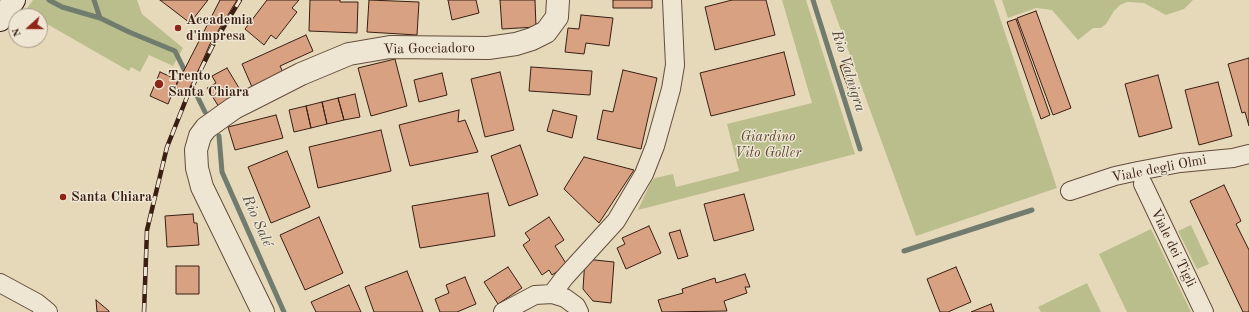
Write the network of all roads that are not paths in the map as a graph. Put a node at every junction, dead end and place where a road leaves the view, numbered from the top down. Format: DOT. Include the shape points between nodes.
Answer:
graph roads {
  1 [pos="14,0"];
  2 [pos="558,0"];
  3 [pos="672,0"];
  4 [pos="0,20"];
  5 [pos="1249,154"];
  6 [pos="1142,184"];
  7 [pos="1070,190"];
  8 [pos="0,282"];
  9 [pos="552,294"];
  10 [pos="48,312"];
  11 [pos="263,312"];
  12 [pos="503,312"];
  13 [pos="579,312"];
  14 [pos="1204,312"];
  1 -- 4 [label="street"];
  2 -- 11 [label="street, Via Gocciadoro" via="557,17 546,32 532,39 488,48 390,47 350,54 252,98 206,128 200,136 196,150 202,187"];
  3 -- 9 [label="street" via="675,65 655,146 644,174 616,221"];
  5 -- 7 [label="street, Viale degli Olmi" via="1138,171"];
  6 -- 14 [label="street, Viale dei Tigli"];
  8 -- 10 [label="street" via="38,303"];
  9 -- 12 [label="street" via="535,295"];
  9 -- 13 [label="street" via="576,306"];
}
